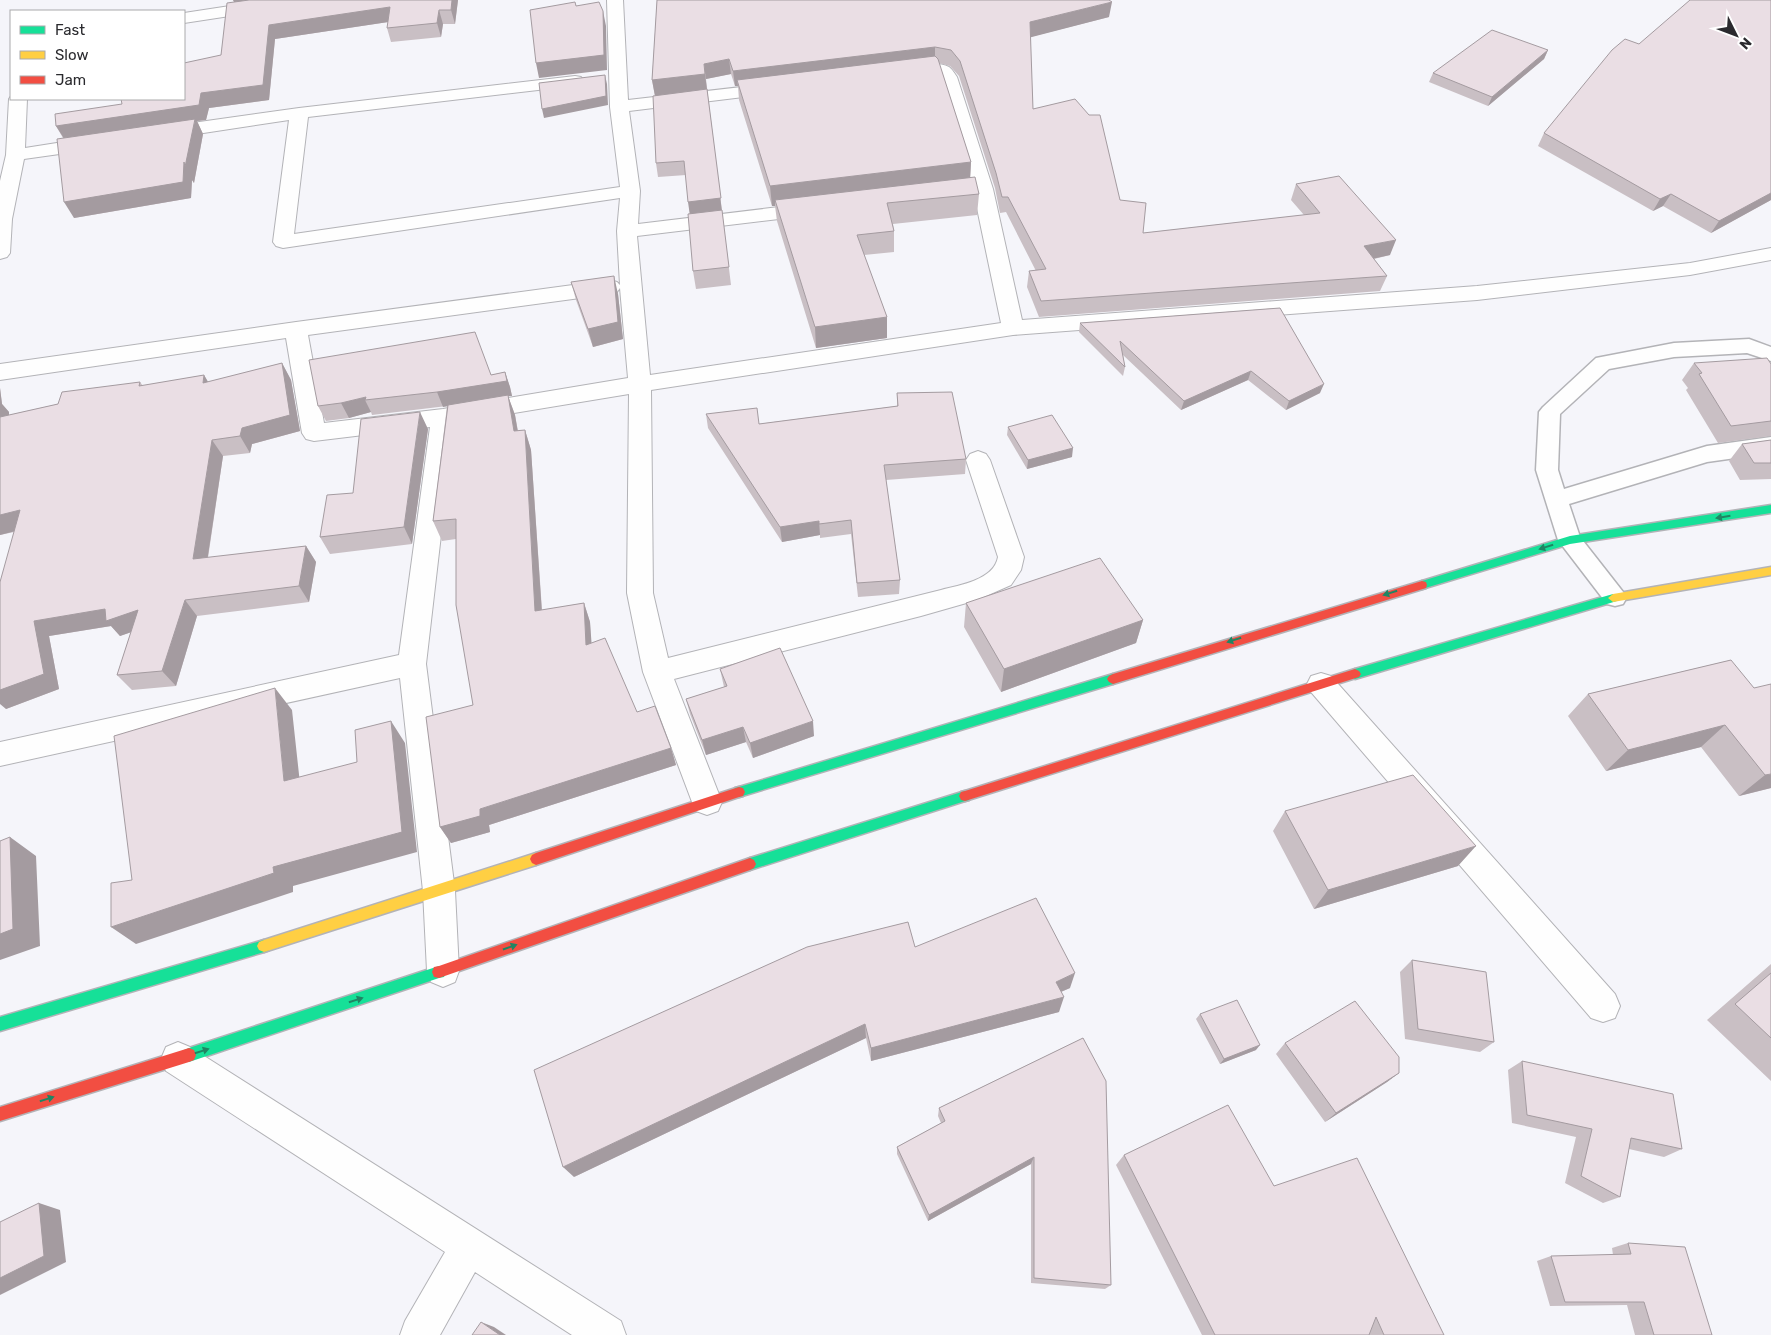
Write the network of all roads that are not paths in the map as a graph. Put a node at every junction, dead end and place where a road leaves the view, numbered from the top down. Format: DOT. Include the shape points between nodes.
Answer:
graph roads {
  1 [pos="301,0"];
  2 [pos="615,0"];
  3 [pos="185,18"];
  4 [pos="885,75"];
  5 [pos="603,78"];
  6 [pos="796,86"];
  7 [pos="18,100"];
  8 [pos="619,107"];
  9 [pos="299,113"];
  10 [pos="142,136"];
  11 [pos="113,141"];
  12 [pos="15,155"];
  13 [pos="630,191"];
  14 [pos="835,207"];
  15 [pos="627,231"];
  16 [pos="0,253"];
  17 [pos="1771,254"];
  18 [pos="630,284"];
  19 [pos="296,328"];
  20 [pos="1013,328"];
  21 [pos="1771,354"];
  22 [pos="0,372"];
  23 [pos="640,384"];
  24 [pos="442,417"];
  25 [pos="1771,445"];
  26 [pos="978,460"];
  27 [pos="1557,499"];
  28 [pos="1771,509"];
  29 [pos="1570,540"];
  30 [pos="1771,570"];
  31 [pos="1615,597"];
  32 [pos="412,664"];
  33 [pos="657,672"];
  34 [pos="1321,684"];
  35 [pos="0,754"];
  36 [pos="707,802"];
  37 [pos="439,891"];
  38 [pos="443,971"];
  39 [pos="1604,1006"];
  40 [pos="0,1024"];
  41 [pos="178,1059"];
  42 [pos="0,1114"];
  43 [pos="469,1246"];
  44 [pos="419,1335"];
  45 [pos="607,1335"];
  1 -- 3 [label="street"];
  2 -- 5 [label="street"];
  4 -- 20 [label="street" via="935,69 948,77 973,191"];
  5 -- 8 [label="street"];
  5 -- 9 [label="street"];
  6 -- 8 [label="street"];
  7 -- 12 [label="street"];
  8 -- 13 [label="street"];
  9 -- 10 [label="street"];
  9 -- 13 [label="street" via="283,242"];
  11 -- 12 [label="street"];
  12 -- 16 [label="street" via="2,220"];
  13 -- 15 [label="street"];
  14 -- 15 [label="street"];
  15 -- 18 [label="street"];
  17 -- 20 [label="street" via="1690,269 1477,293"];
  18 -- 19 [label="street"];
  18 -- 23 [label="street"];
  19 -- 22 [label="street"];
  19 -- 24 [label="street" via="314,433"];
  20 -- 23 [label="street"];
  21 -- 27 [label="lane" via="1749,346 1674,350 1603,363 1550,412 1547,470"];
  23 -- 24 [label="street"];
  23 -- 33 [label="street" via="640,593"];
  24 -- 32 [label="street"];
  25 -- 27 [label="lane" via="1707,454"];
  26 -- 33 [label="street" via="1011,557 1008,572 1000,580 921,606"];
  27 -- 29 [label="lane"];
  28 -- 29 [label="highway, one-way"];
  29 -- 31 [label="lane"];
  29 -- 36 [label="highway, one-way"];
  30 -- 31 [label="highway"];
  31 -- 34 [label="highway"];
  32 -- 35 [label="street"];
  32 -- 37 [label="street"];
  33 -- 36 [label="street"];
  38 -- 34 [label="highway, one-way" via="700,880"];
  34 -- 39 [label="street"];
  36 -- 37 [label="highway"];
  37 -- 38 [label="street"];
  37 -- 40 [label="highway"];
  41 -- 38 [label="highway, one-way"];
  42 -- 41 [label="highway, one-way"];
  41 -- 43 [label="street"];
  43 -- 44 [label="street"];
  43 -- 45 [label="street"];
}
